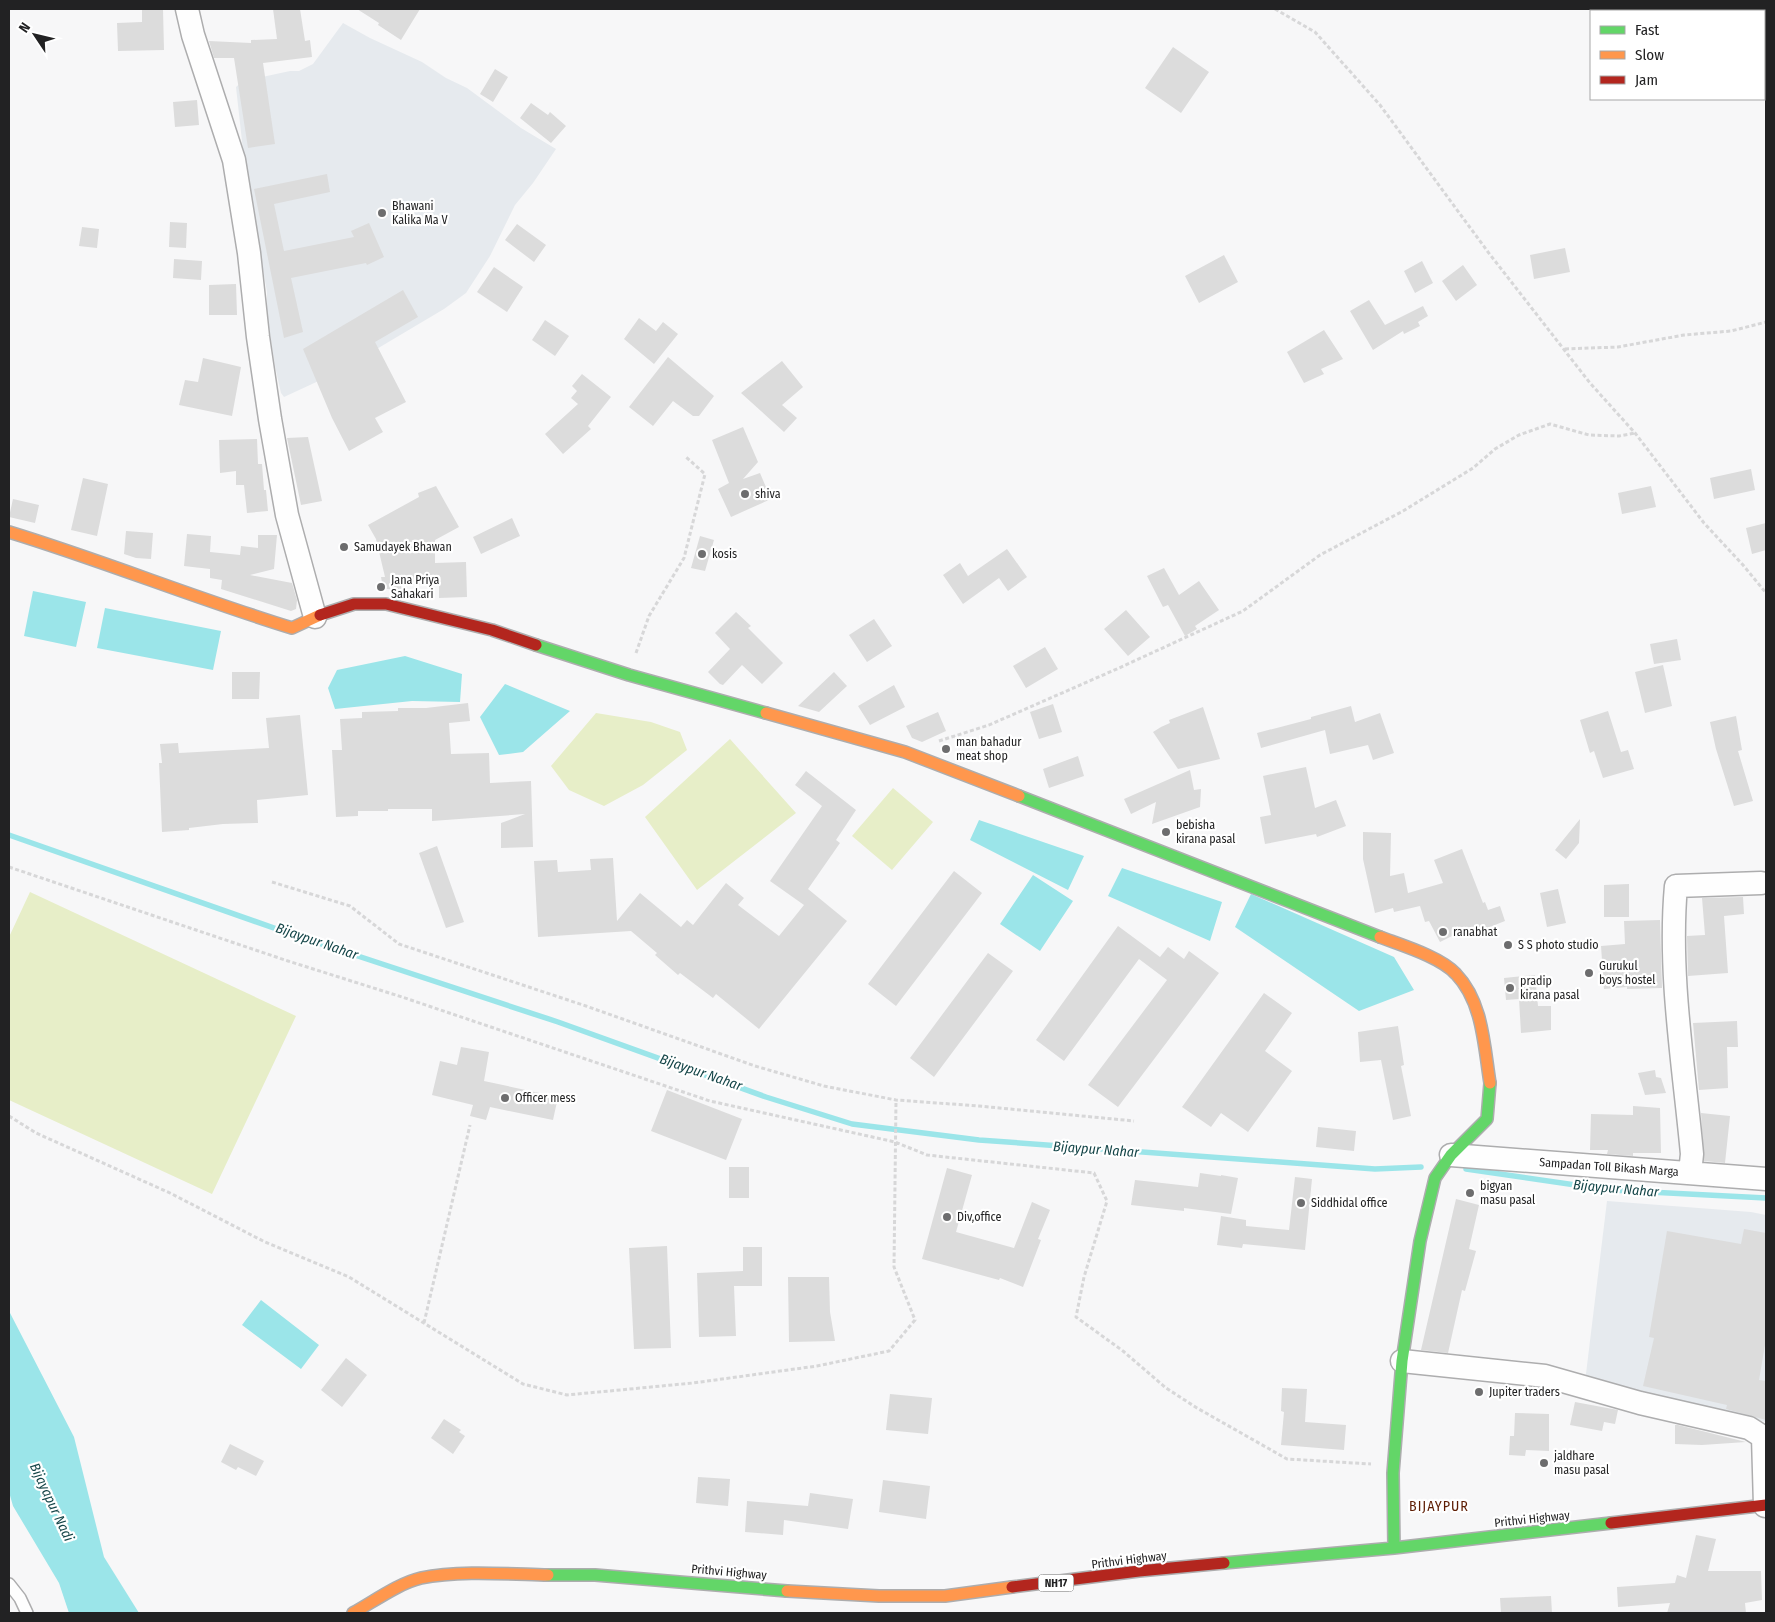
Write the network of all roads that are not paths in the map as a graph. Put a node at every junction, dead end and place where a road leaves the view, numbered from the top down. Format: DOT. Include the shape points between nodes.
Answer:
graph roads {
  1 [pos="187,9"];
  2 [pos="9,532"];
  3 [pos="315,617"];
  4 [pos="1761,883"];
  5 [pos="1451,1155"];
  6 [pos="1690,1173"];
  7 [pos="1766,1179"];
  8 [pos="1402,1361"];
  9 [pos="1766,1506"];
  10 [pos="1394,1548"];
  11 [pos="9,1584"];
  12 [pos="27,1613"];
  13 [pos="353,1613"];
  1 -- 3 [label="street" via="234,160 285,506"];
  2 -- 3 [label="main road" via="292,628"];
  3 -- 5 [label="main road" via="354,604 386,604 492,630 629,675 905,752 1423,954 1456,974 1476,1005 1490,1084 1488,1119"];
  4 -- 6 [label="street" via="1676,886 1676,991 1692,1154"];
  5 -- 6 [label="street, Sampadan Toll Bikash Marga"];
  5 -- 8 [label="main road" via="1434,1178 1420,1241"];
  6 -- 7 [label="street, Sampadan Toll Bikash Marga"];
  8 -- 9 [label="street" via="1545,1376 1640,1403 1749,1428 1763,1437"];
  8 -- 10 [label="main road" via="1393,1474"];
  9 -- 10 [label="main road, Prithvi Highway / NH17"];
  10 -- 13 [label="main road, Prithvi Highway / NH17" via="1139,1572 945,1596 816,1593 595,1575 452,1574 420,1578"];
  11 -- 12 [label="lane"];
}
